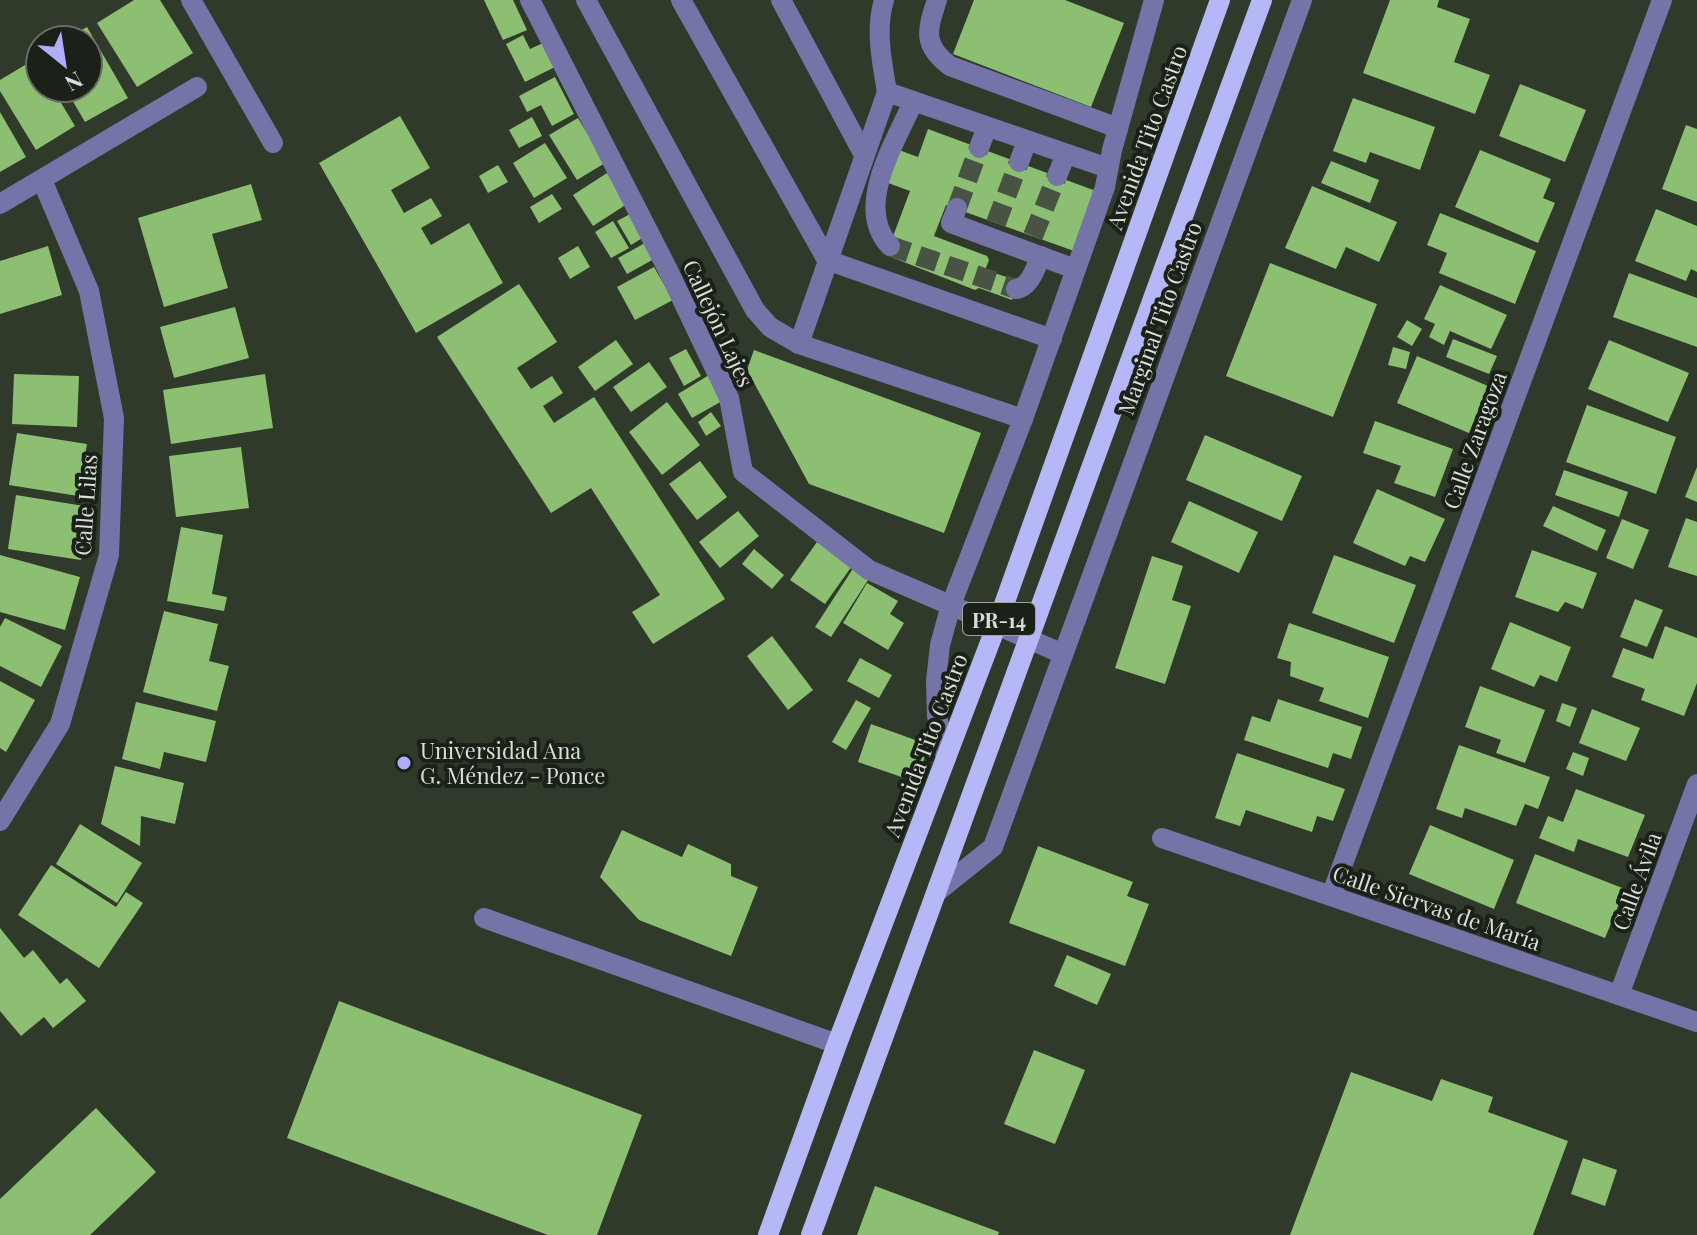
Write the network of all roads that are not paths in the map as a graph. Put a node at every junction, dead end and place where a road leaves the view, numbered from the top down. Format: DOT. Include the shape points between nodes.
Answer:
graph roads {
  1 [pos="191,0"];
  2 [pos="530,0"];
  3 [pos="586,0"];
  4 [pos="681,0"];
  5 [pos="781,0"];
  6 [pos="937,0"];
  7 [pos="1154,0"];
  8 [pos="1220,0"];
  9 [pos="1262,0"];
  10 [pos="1302,0"];
  11 [pos="1662,0"];
  12 [pos="879,4"];
  13 [pos="197,87"];
  14 [pos="887,92"];
  15 [pos="913,102"];
  16 [pos="987,127"];
  17 [pos="1118,128"];
  18 [pos="1027,141"];
  19 [pos="273,143"];
  20 [pos="979,148"];
  21 [pos="1066,154"];
  22 [pos="864,155"];
  23 [pos="1019,162"];
  24 [pos="1108,168"];
  25 [pos="1057,176"];
  26 [pos="42,180"];
  27 [pos="0,204"];
  28 [pos="957,208"];
  29 [pos="890,246"];
  30 [pos="1034,248"];
  31 [pos="827,260"];
  32 [pos="1075,269"];
  33 [pos="1016,289"];
  34 [pos="1052,339"];
  35 [pos="799,344"];
  36 [pos="1023,419"];
  37 [pos="951,605"];
  38 [pos="997,624"];
  39 [pos="1030,638"];
  40 [pos="1061,653"];
  41 [pos="946,758"];
  42 [pos="1697,784"];
  43 [pos="0,821"];
  44 [pos="1162,838"];
  45 [pos="937,892"];
  46 [pos="1331,896"];
  47 [pos="484,918"];
  48 [pos="1619,995"];
  49 [pos="1697,1022"];
  50 [pos="837,1044"];
  51 [pos="768,1235"];
  52 [pos="811,1235"];
  1 -- 19 [label="street"];
  2 -- 37 [label="street, Callejón Lajes" via="729,398 743,472 869,570"];
  3 -- 35 [label="street" via="755,310 770,327"];
  4 -- 31 [label="street"];
  5 -- 22 [label="street"];
  6 -- 17 [label="street" via="928,35 933,50 950,66"];
  7 -- 17 [label="street"];
  8 -- 38 [label="main road, Avenida Tito Castro / PR-14"];
  9 -- 39 [label="main road, PR-14"];
  10 -- 40 [label="street, Marginal Tito Castro"];
  11 -- 46 [label="street, Calle Zaragoza"];
  12 -- 14 [label="street"];
  13 -- 26 [label="street"];
  14 -- 15 [label="street"];
  14 -- 22 [label="street"];
  15 -- 16 [label="street"];
  15 -- 29 [label="street" via="873,207 879,231"];
  16 -- 18 [label="street"];
  16 -- 20 [label="street"];
  17 -- 24 [label="street"];
  18 -- 21 [label="street"];
  18 -- 23 [label="street"];
  21 -- 24 [label="street"];
  21 -- 25 [label="street"];
  22 -- 31 [label="street"];
  24 -- 32 [label="street"];
  26 -- 27 [label="street"];
  26 -- 43 [label="street, Calle Lilas" via="89,291 114,418 109,555 60,724"];
  28 -- 30 [label="street" via="951,223 993,230"];
  30 -- 32 [label="street"];
  30 -- 33 [label="street" via="1028,282"];
  31 -- 34 [label="street"];
  31 -- 35 [label="street"];
  32 -- 34 [label="street"];
  34 -- 36 [label="street"];
  35 -- 36 [label="street"];
  36 -- 37 [label="street"];
  37 -- 38 [label="street, Callejón Lajes"];
  37 -- 41 [label="street" via="936,681"];
  38 -- 39 [label="street, Callejón Lajes"];
  38 -- 41 [label="main road, Avenida Tito Castro / PR-14"];
  39 -- 40 [label="street, Callejón Lajes"];
  39 -- 45 [label="main road, PR-14"];
  40 -- 45 [label="street, Marginal Tito Castro" via="993,847"];
  41 -- 50 [label="main road, Avenida Tito Castro / PR-14"];
  42 -- 48 [label="street, Calle Ávila"];
  44 -- 46 [label="street, Calle Siervas de María"];
  45 -- 52 [label="main road, PR-14"];
  46 -- 48 [label="street, Calle Siervas de María"];
  47 -- 50 [label="street"];
  48 -- 49 [label="street, Calle Siervas de María"];
  50 -- 51 [label="main road, Avenida Tito Castro / PR-14"];
}
